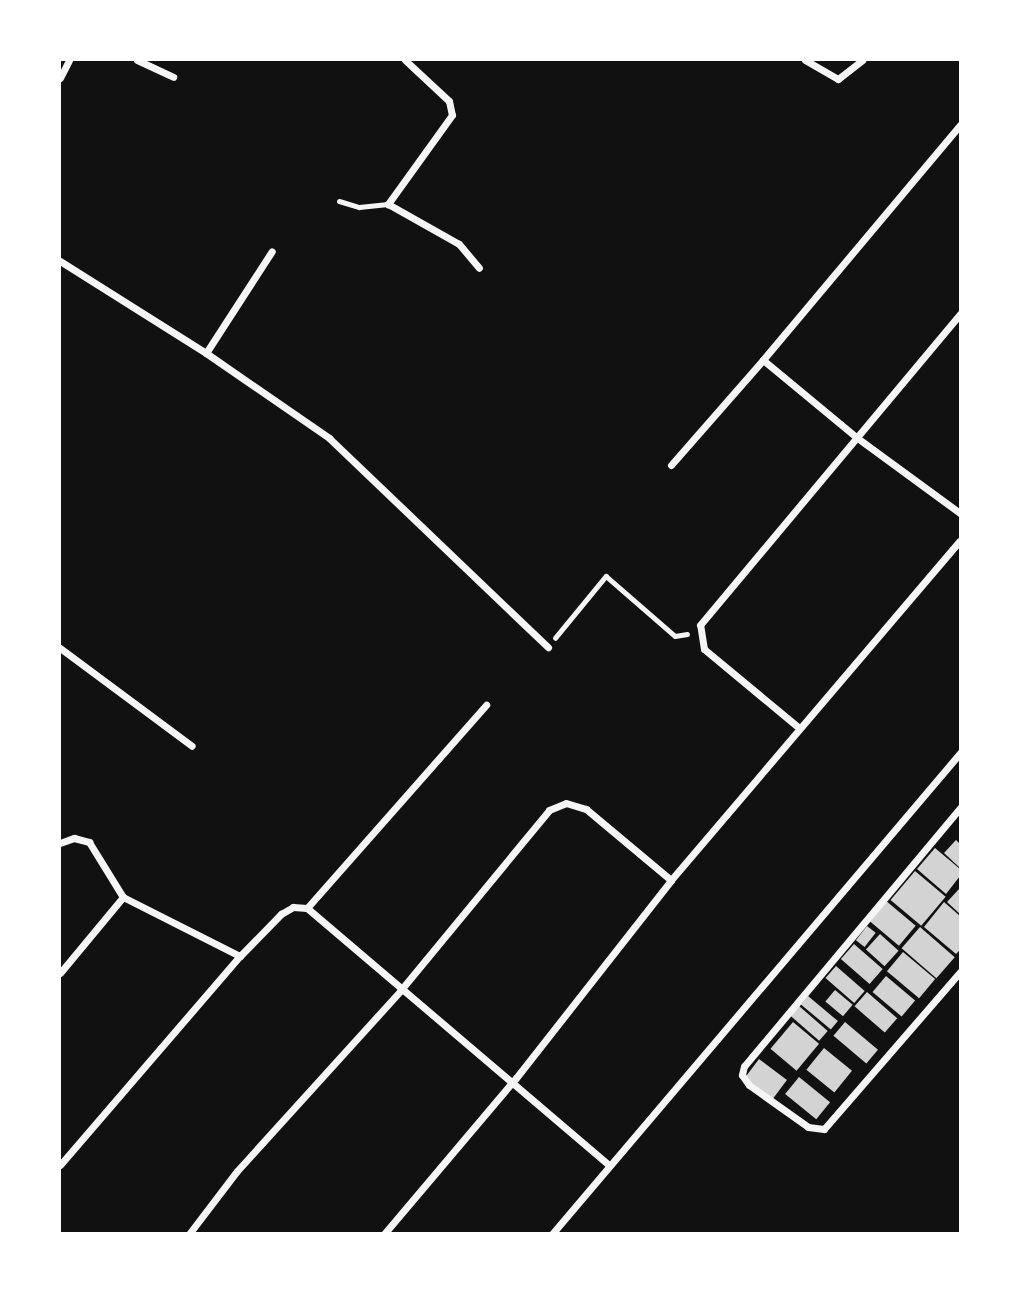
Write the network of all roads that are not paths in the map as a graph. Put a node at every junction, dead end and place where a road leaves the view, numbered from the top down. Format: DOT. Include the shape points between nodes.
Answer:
graph roads {
  1 [pos="69,60"];
  2 [pos="137,60"];
  3 [pos="405,60"];
  4 [pos="805,60"];
  5 [pos="862,60"];
  6 [pos="173,77"];
  7 [pos="60,78"];
  8 [pos="961,125"];
  9 [pos="339,201"];
  10 [pos="388,204"];
  11 [pos="272,251"];
  12 [pos="60,261"];
  13 [pos="479,268"];
  14 [pos="961,314"];
  15 [pos="206,353"];
  16 [pos="763,359"];
  17 [pos="856,437"];
  18 [pos="671,466"];
  19 [pos="961,513"];
  20 [pos="961,541"];
  21 [pos="548,647"];
  22 [pos="60,648"];
  23 [pos="486,705"];
  24 [pos="799,727"];
  25 [pos="192,746"];
  26 [pos="961,753"];
  27 [pos="961,808"];
  28 [pos="60,843"];
  29 [pos="671,880"];
  30 [pos="123,897"];
  31 [pos="307,908"];
  32 [pos="240,956"];
  33 [pos="60,972"];
  34 [pos="961,972"];
  35 [pos="400,991"];
  36 [pos="511,1084"];
  37 [pos="60,1164"];
  38 [pos="609,1166"];
  39 [pos="189,1234"];
  40 [pos="384,1234"];
  41 [pos="552,1234"];
  1 -- 7 [label="street"];
  2 -- 6 [label="street"];
  3 -- 10 [label="street" via="449,101 453,115"];
  4 -- 5 [label="street" via="838,79"];
  8 -- 16 [label="street"];
  9 -- 10 [label="lane" via="359,207"];
  10 -- 13 [label="street" via="459,244"];
  11 -- 15 [label="street"];
  12 -- 15 [label="street"];
  14 -- 17 [label="street"];
  15 -- 21 [label="street" via="329,438"];
  16 -- 17 [label="street"];
  16 -- 18 [label="street"];
  17 -- 19 [label="street"];
  17 -- 24 [label="street" via="704,616 699,633 704,649"];
  20 -- 24 [label="street"];
  22 -- 25 [label="street"];
  23 -- 31 [label="street"];
  24 -- 29 [label="street"];
  26 -- 38 [label="street"];
  27 -- 34 [label="street" via="744,1066 742,1075 807,1127 824,1129"];
  28 -- 30 [label="street" via="75,838 89,842"];
  29 -- 35 [label="street" via="586,809 566,803 549,810"];
  29 -- 36 [label="street"];
  30 -- 32 [label="street"];
  30 -- 33 [label="street"];
  31 -- 32 [label="street" via="293,907 281,914"];
  31 -- 35 [label="street"];
  32 -- 37 [label="street"];
  35 -- 36 [label="street"];
  35 -- 39 [label="street" via="237,1171"];
  36 -- 38 [label="street"];
  36 -- 40 [label="street"];
  38 -- 41 [label="street"];
}
